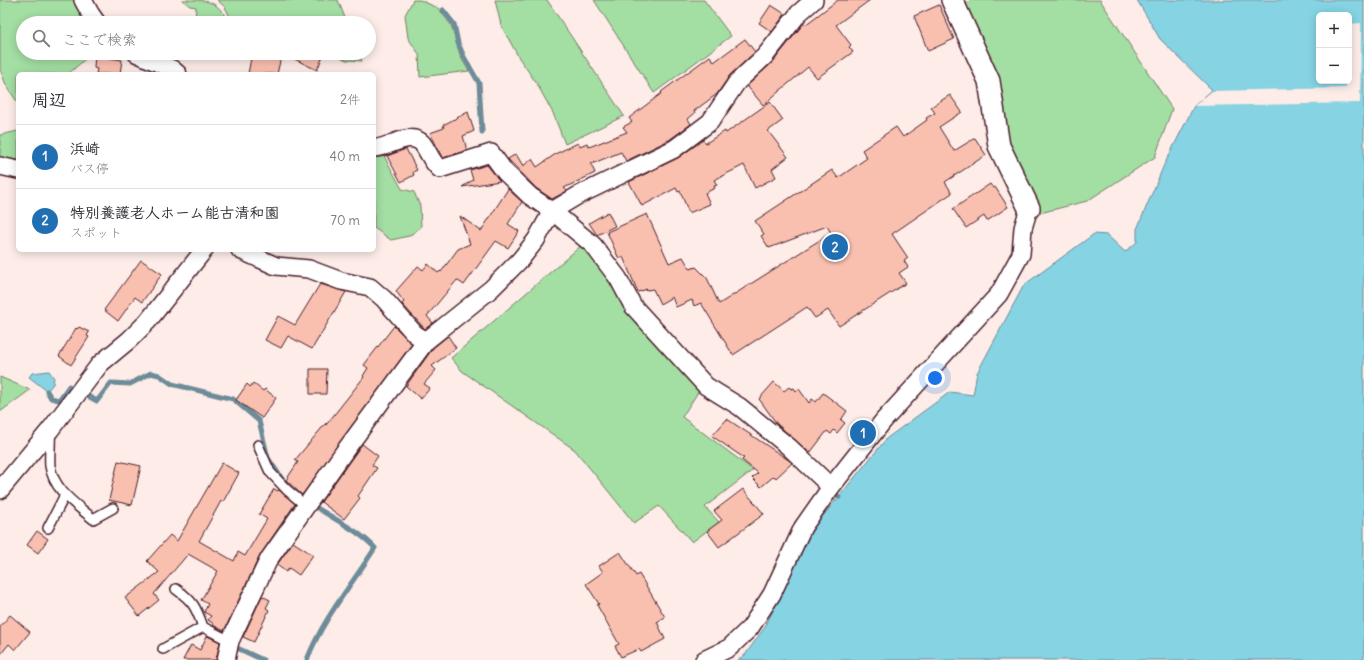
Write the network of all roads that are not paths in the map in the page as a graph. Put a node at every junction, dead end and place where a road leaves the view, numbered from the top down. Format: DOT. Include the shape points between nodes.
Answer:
graph roads {
  1 [pos="84,0"];
  2 [pos="814,0"];
  3 [pos="952,0"];
  4 [pos="92,16"];
  5 [pos="152,60"];
  6 [pos="176,72"];
  7 [pos="376,148"];
  8 [pos="0,166"];
  9 [pos="16,170"];
  10 [pos="1029,208"];
  11 [pos="552,211"];
  12 [pos="202,252"];
  13 [pos="244,252"];
  14 [pos="426,341"];
  15 [pos="50,430"];
  16 [pos="258,445"];
  17 [pos="831,487"];
  18 [pos="0,490"];
  19 [pos="65,495"];
  20 [pos="306,506"];
  21 [pos="113,508"];
  22 [pos="48,528"];
  23 [pos="176,589"];
  24 [pos="203,627"];
  25 [pos="230,641"];
  26 [pos="163,649"];
  27 [pos="226,660"];
  28 [pos="704,660"];
  1 -- 4 [label="street"];
  2 -- 11 [label="street" via="799,13 765,56 737,82 710,122 674,149 577,196"];
  3 -- 10 [label="street" via="989,81 999,146"];
  5 -- 6 [label="street"];
  7 -- 11 [label="street" via="410,138 421,142 434,164 440,169 491,153 504,172 530,196"];
  8 -- 9 [label="street"];
  10 -- 17 [label="street" via="1023,228 1022,254 1000,294 884,420"];
  11 -- 14 [label="street" via="536,240 520,260 491,289"];
  11 -- 17 [label="street" via="593,244 618,278 633,306 706,386 740,407 789,447"];
  12 -- 15 [label="street" via="148,321 130,340 100,364"];
  13 -- 14 [label="street" via="276,266 309,269 341,281 370,286 414,334"];
  14 -- 20 [label="street"];
  15 -- 18 [label="street"];
  15 -- 19 [label="lane" via="50,466 54,480"];
  16 -- 20 [label="lane" via="270,472 286,490"];
  17 -- 28 [label="street" via="803,527 772,594 750,628 729,648"];
  19 -- 21 [label="lane" via="93,519"];
  19 -- 22 [label="lane"];
  20 -- 25 [label="street" via="269,559"];
  23 -- 24 [label="lane" via="188,597 196,608"];
  24 -- 25 [label="lane"];
  24 -- 26 [label="lane"];
  25 -- 27 [label="street"];
}
